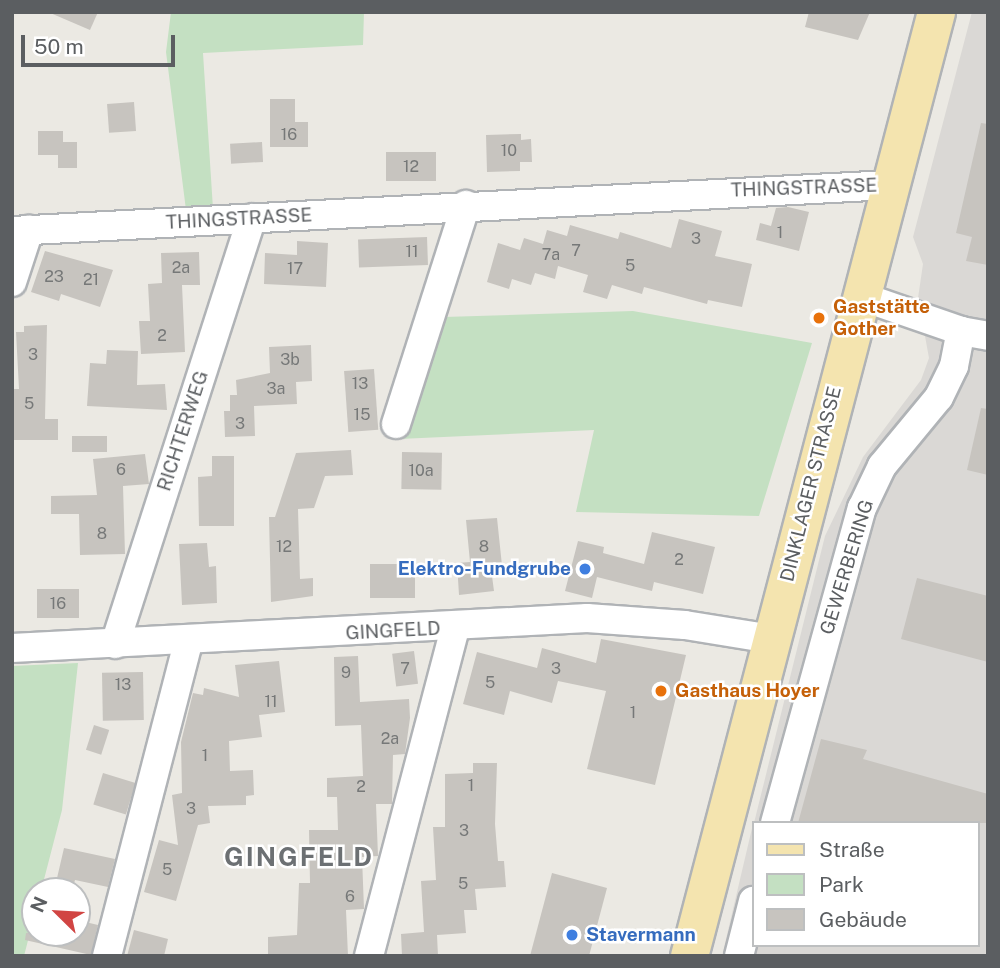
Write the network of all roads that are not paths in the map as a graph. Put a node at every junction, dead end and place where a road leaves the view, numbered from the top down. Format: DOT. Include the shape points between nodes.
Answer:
graph roads {
  1 [pos="936,12"];
  2 [pos="889,185"];
  3 [pos="466,205"];
  4 [pos="251,218"];
  5 [pos="21,231"];
  6 [pos="12,282"];
  7 [pos="860,296"];
  8 [pos="974,334"];
  9 [pos="396,424"];
  10 [pos="455,628"];
  11 [pos="771,639"];
  12 [pos="189,640"];
  13 [pos="115,644"];
  14 [pos="12,648"];
  15 [pos="776,821"];
  16 [pos="752,905"];
  17 [pos="107,956"];
  18 [pos="369,956"];
  19 [pos="689,956"];
  20 [pos="739,956"];
  1 -- 2 [label="main road, DINKLAGER STRASSE"];
  2 -- 3 [label="street, THINGSTRASSE"];
  2 -- 7 [label="main road, DINKLAGER STRASSE"];
  3 -- 4 [label="street, THINGSTRASSE"];
  3 -- 9 [label="street"];
  4 -- 5 [label="street, THINGSTRASSE"];
  4 -- 13 [label="street, RICHTERWEG"];
  5 -- 6 [label="street"];
  7 -- 8 [label="street, GEWERBERING"];
  7 -- 11 [label="main road, DINKLAGER STRASSE"];
  8 -- 15 [label="street, GEWERBERING" via="939,397 882,466 862,508"];
  10 -- 11 [label="street, GINGFELD" via="621,618"];
  10 -- 12 [label="street, GINGFELD"];
  10 -- 18 [label="street"];
  11 -- 19 [label="main road, DINKLAGER STRASSE"];
  12 -- 13 [label="street, GINGFELD"];
  12 -- 17 [label="street"];
  13 -- 14 [label="street, GINGFELD"];
  16 -- 20 [label="street"];
}
